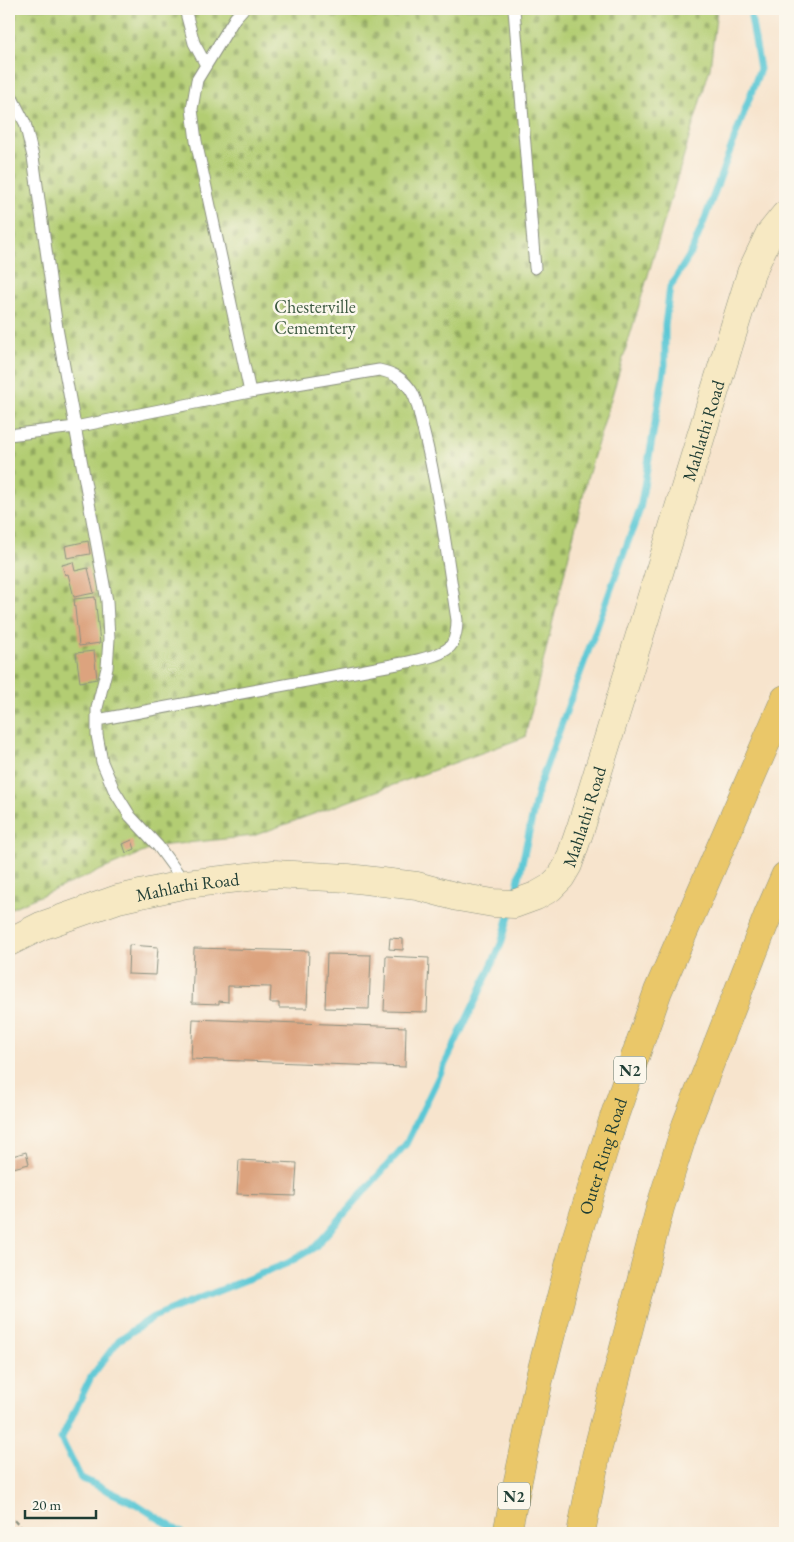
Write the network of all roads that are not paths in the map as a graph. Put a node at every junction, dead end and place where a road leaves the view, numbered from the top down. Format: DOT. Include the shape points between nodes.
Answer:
graph roads {
  1 [pos="184,9"];
  2 [pos="243,9"];
  3 [pos="514,9"];
  4 [pos="206,65"];
  5 [pos="9,92"];
  6 [pos="785,215"];
  7 [pos="535,268"];
  8 [pos="250,392"];
  9 [pos="75,427"];
  10 [pos="9,435"];
  11 [pos="785,699"];
  12 [pos="97,720"];
  13 [pos="785,876"];
  14 [pos="186,884"];
  15 [pos="9,942"];
  16 [pos="507,1533"];
  17 [pos="582,1533"];
  1 -- 4 [label="lane" via="194,43"];
  2 -- 4 [label="lane"];
  3 -- 7 [label="lane"];
  4 -- 8 [label="lane" via="197,80 192,109 196,141"];
  5 -- 9 [label="lane" via="25,123 33,157 57,328"];
  6 -- 14 [label="street, Mahlathi Road" via="769,235 751,272 581,827 561,877 550,888 514,904 458,897 416,886 348,878 274,874"];
  8 -- 9 [label="lane"];
  8 -- 12 [label="lane" via="379,370 391,372 405,382 413,393 430,454 457,620 452,644 446,651 410,662"];
  9 -- 10 [label="lane"];
  9 -- 12 [label="lane" via="107,601 107,668"];
  11 -- 16 [label="highway, Outer Ring Road / N2" via="658,991 614,1117 576,1239 539,1380"];
  12 -- 14 [label="lane" via="102,762 114,790 130,816 158,846"];
  13 -- 17 [label="highway" via="690,1116 660,1208 596,1456"];
  14 -- 15 [label="street, Mahlathi Road" via="118,899 41,926"];
}
